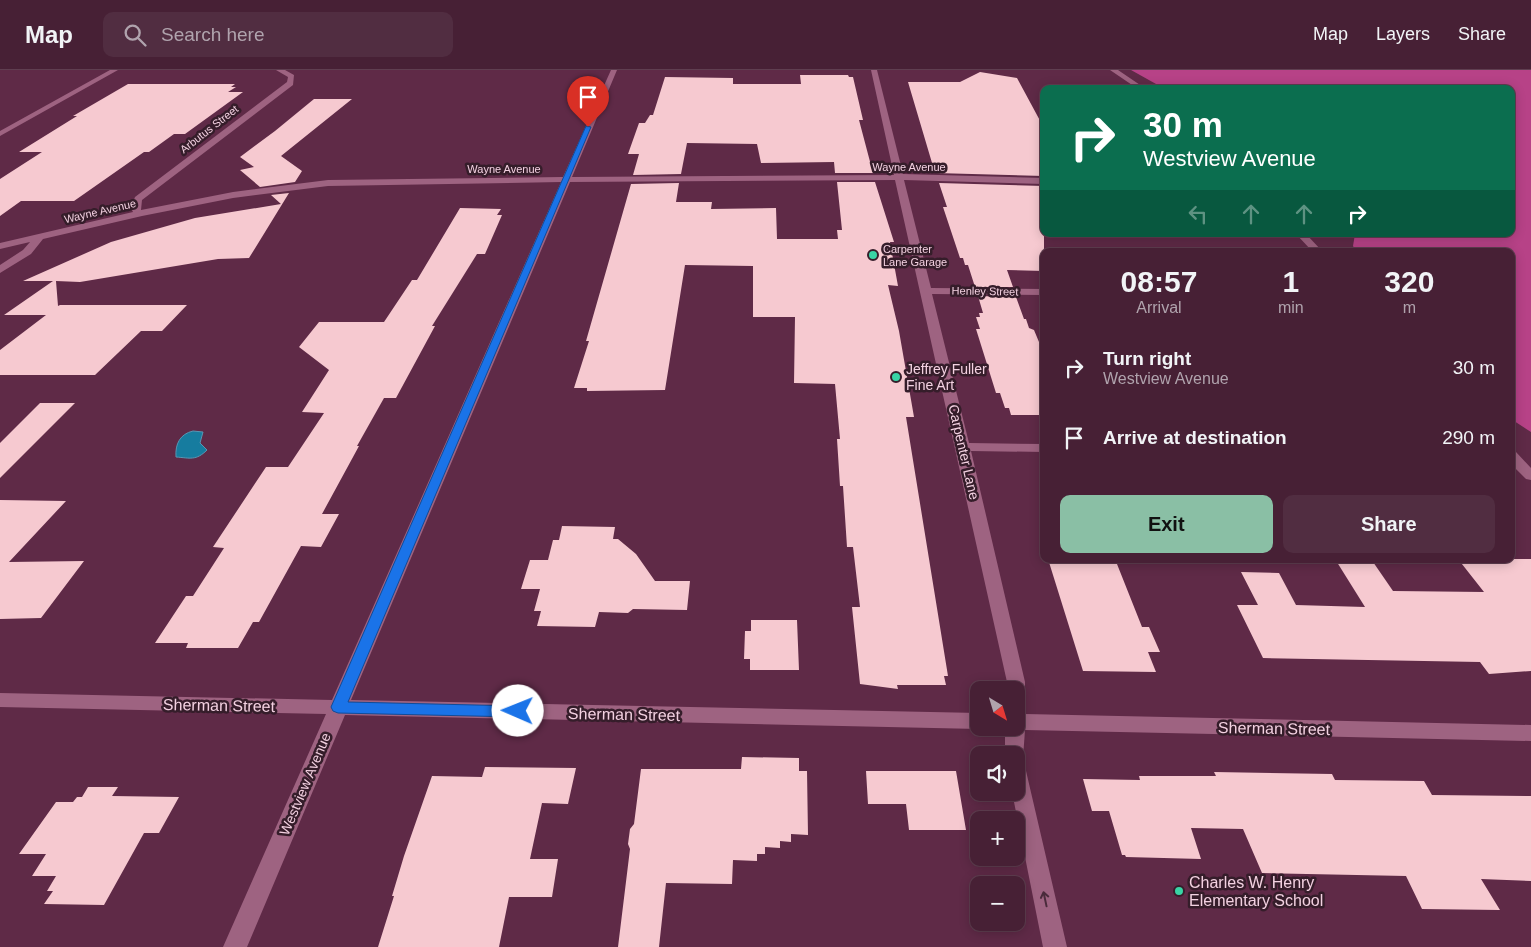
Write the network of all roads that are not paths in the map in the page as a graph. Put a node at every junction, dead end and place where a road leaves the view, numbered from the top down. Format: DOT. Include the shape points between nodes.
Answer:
graph roads {
  1 [pos="115,70"];
  2 [pos="279,70"];
  3 [pos="614,70"];
  4 [pos="874,70"];
  5 [pos="1113,70"];
  6 [pos="1137,85"];
  7 [pos="0,134"];
  8 [pos="899,178"];
  9 [pos="566,180"];
  10 [pos="1040,181"];
  11 [pos="138,214"];
  12 [pos="40,236"];
  13 [pos="1304,237"];
  14 [pos="0,246"];
  15 [pos="1314,248"];
  16 [pos="0,270"];
  17 [pos="926,291"];
  18 [pos="1040,292"];
  19 [pos="963,447"];
  20 [pos="1040,448"];
  21 [pos="1515,459"];
  22 [pos="1531,476"];
  23 [pos="1016,681"];
  24 [pos="0,700"];
  25 [pos="338,707"];
  26 [pos="1025,721"];
  27 [pos="970,722"];
  28 [pos="1531,733"];
  29 [pos="1024,801"];
  30 [pos="235,947"];
  31 [pos="1055,947"];
  1 -- 7 [label="street"];
  2 -- 11 [label="street, Arbutus Street" via="292,76 290,83 138,199"];
  3 -- 9 [label="street, Westview Avenue"];
  4 -- 8 [label="street, Carpenter Lane"];
  5 -- 6 [label="street"];
  8 -- 9 [label="street, Wayne Avenue"];
  8 -- 10 [label="street, Wayne Avenue"];
  8 -- 17 [label="street, Carpenter Lane"];
  9 -- 11 [label="street, Wayne Avenue" via="318,183 253,190"];
  9 -- 25 [label="street, Westview Avenue"];
  11 -- 12 [label="street, Wayne Avenue"];
  12 -- 14 [label="street, Wayne Avenue"];
  12 -- 16 [label="street" via="27,252"];
  13 -- 15 [label="street"];
  17 -- 18 [label="street, Henley Street"];
  17 -- 19 [label="street, Carpenter Lane"];
  19 -- 20 [label="street"];
  19 -- 23 [label="street, Carpenter Lane"];
  21 -- 22 [label="street"];
  24 -- 25 [label="street, Sherman Street"];
  25 -- 27 [label="street, Sherman Street"];
  25 -- 30 [label="street, Westview Avenue"];
  26 -- 28 [label="street, Sherman Street"];
  31 -- 29 [label="street, one-way"];
}
